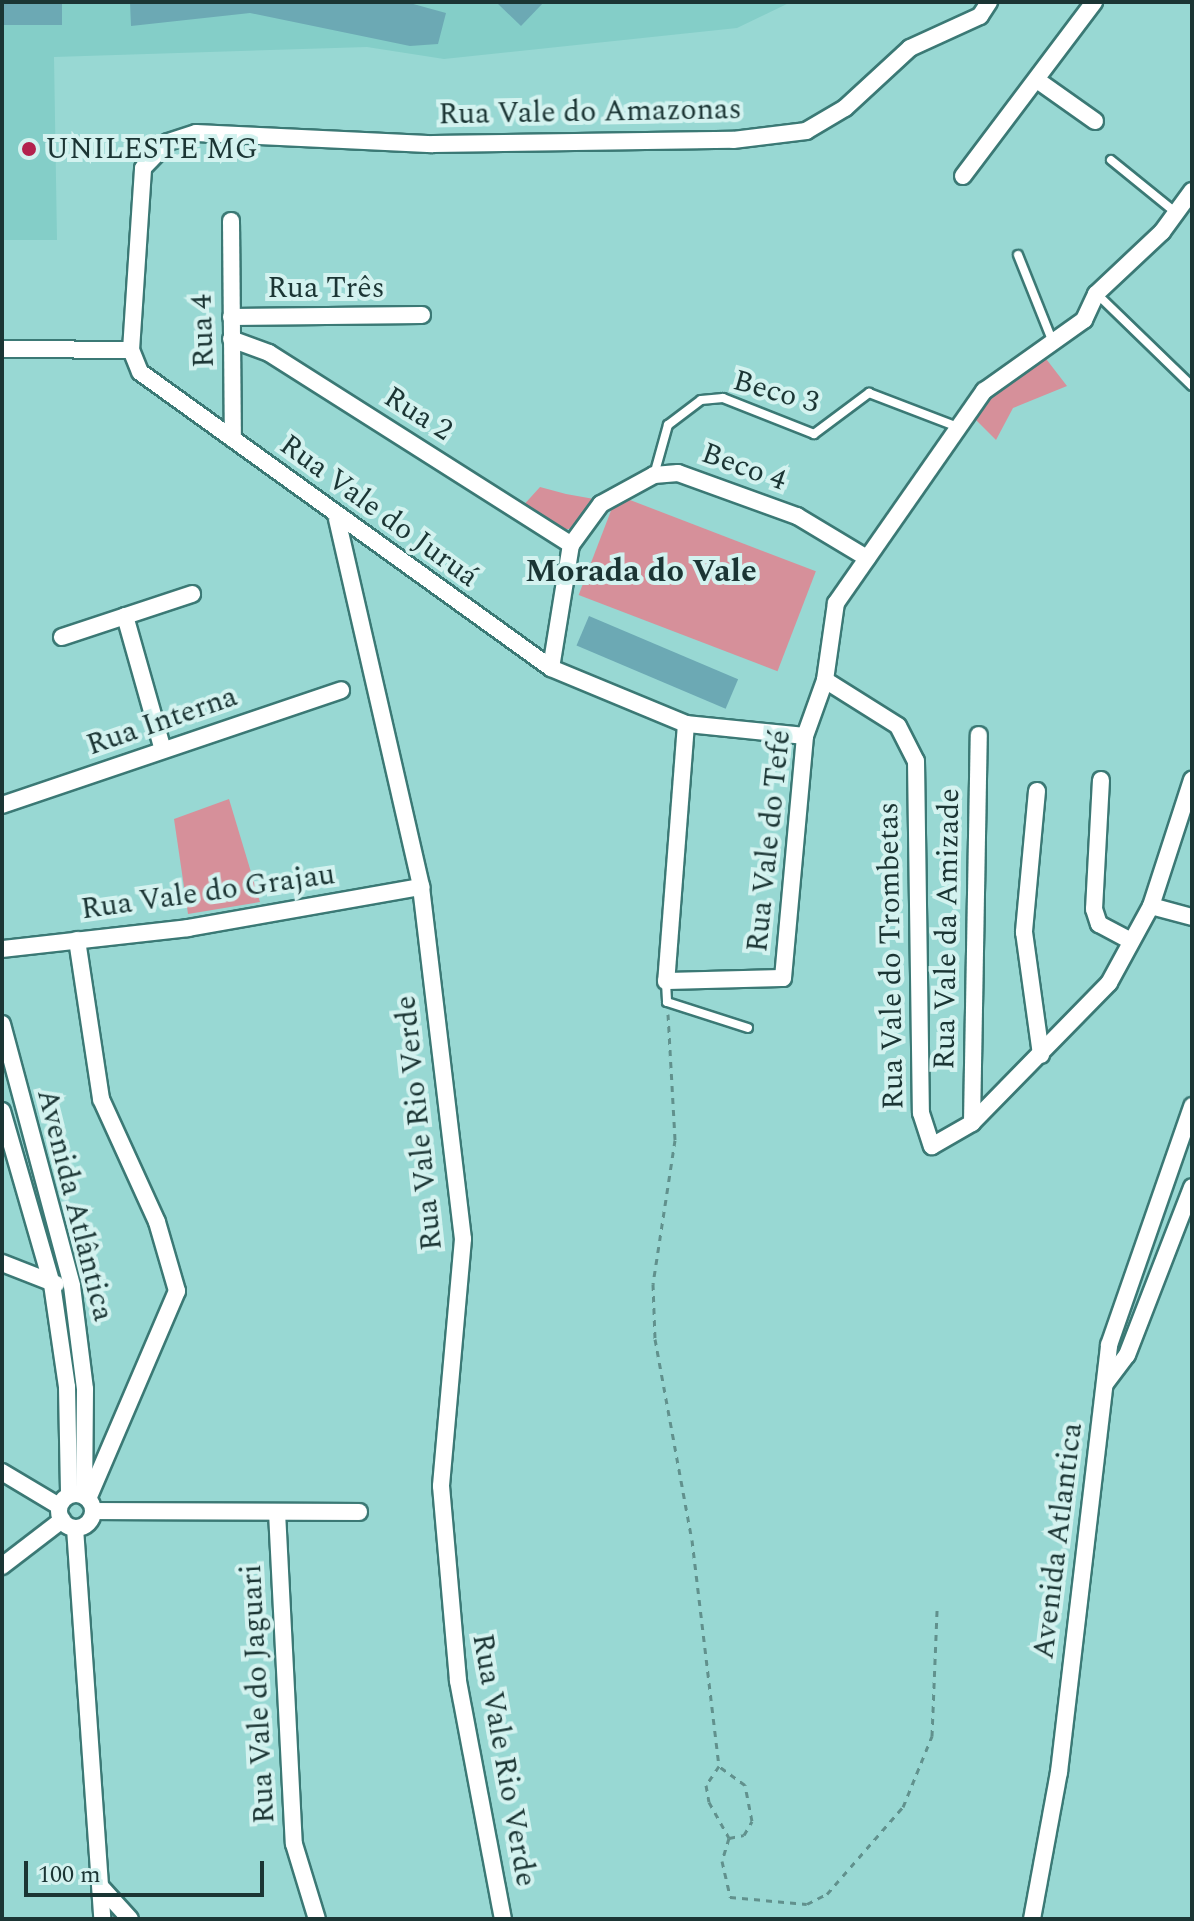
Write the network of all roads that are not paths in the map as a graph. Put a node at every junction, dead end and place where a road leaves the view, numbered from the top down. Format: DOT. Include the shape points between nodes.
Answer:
graph roads {
  1 [pos="989,2"];
  2 [pos="1094,2"];
  3 [pos="1037,80"];
  4 [pos="1095,121"];
  5 [pos="1111,160"];
  6 [pos="963,176"];
  7 [pos="1192,191"];
  8 [pos="1175,212"];
  9 [pos="231,221"];
  10 [pos="1018,255"];
  11 [pos="1096,294"];
  12 [pos="422,315"];
  13 [pos="231,317"];
  14 [pos="231,339"];
  15 [pos="1052,340"];
  16 [pos="2,349"];
  17 [pos="131,350"];
  18 [pos="1192,386"];
  19 [pos="958,427"];
  20 [pos="233,439"];
  21 [pos="654,475"];
  22 [pos="337,519"];
  23 [pos="571,545"];
  24 [pos="867,558"];
  25 [pos="192,594"];
  26 [pos="125,616"];
  27 [pos="62,637"];
  28 [pos="551,668"];
  29 [pos="825,680"];
  30 [pos="341,690"];
  31 [pos="686,724"];
  32 [pos="979,735"];
  33 [pos="805,736"];
  34 [pos="163,750"];
  35 [pos="1101,780"];
  36 [pos="1192,780"];
  37 [pos="1037,791"];
  38 [pos="2,805"];
  39 [pos="421,887"];
  40 [pos="1151,906"];
  41 [pos="1192,917"];
  42 [pos="77,940"];
  43 [pos="1131,941"];
  44 [pos="2,949"];
  45 [pos="666,981"];
  46 [pos="2,1024"];
  47 [pos="748,1028"];
  48 [pos="1041,1055"];
  49 [pos="1192,1106"];
  50 [pos="2,1111"];
  51 [pos="972,1123"];
  52 [pos="1192,1187"];
  53 [pos="2,1263"];
  54 [pos="52,1284"];
  55 [pos="72,1286"];
  56 [pos="1104,1385"];
  57 [pos="2,1472"];
  58 [pos="76,1508"];
  59 [pos="277,1512"];
  60 [pos="359,1512"];
  61 [pos="2,1566"];
  62 [pos="101,1887"];
  63 [pos="102,1919"];
  64 [pos="130,1919"];
  65 [pos="317,1919"];
  66 [pos="503,1919"];
  67 [pos="1032,1919"];
  1 -- 17 [label="street, Rua Vale do Amazonas" via="980,16 910,48 845,108 806,131 733,140 433,144 196,133 152,153 143,168"];
  2 -- 3 [label="street"];
  3 -- 4 [label="street"];
  3 -- 6 [label="street"];
  5 -- 8 [label="lane"];
  7 -- 8 [label="street, Rua Vale do Tefé"];
  8 -- 11 [label="street, Rua Vale do Tefé"];
  9 -- 13 [label="street, Rua 4"];
  10 -- 15 [label="lane"];
  11 -- 15 [label="street, Rua Vale do Tefé" via="1084,320"];
  11 -- 18 [label="lane"];
  12 -- 13 [label="street, Rua Três"];
  13 -- 14 [label="street, Rua 4"];
  14 -- 20 [label="street, Rua 4"];
  14 -- 23 [label="street, Rua 2" via="269,353"];
  15 -- 19 [label="street, Rua Vale do Tefé" via="984,391"];
  16 -- 17 [label="street"];
  17 -- 20 [label="street, Rua Vale do Juruá" via="140,372"];
  19 -- 21 [label="lane, Beco 3" via="869,393 814,434 723,398 701,400 668,425"];
  19 -- 24 [label="street, Rua Vale do Tefé"];
  20 -- 22 [label="street, Rua Vale do Juruá"];
  21 -- 23 [label="street, Beco 4" via="601,504"];
  21 -- 24 [label="street, Beco 4" via="678,473 784,511"];
  22 -- 28 [label="street, Rua Vale do Juruá"];
  22 -- 39 [label="street, Rua Vale Rio Verde"];
  23 -- 28 [label="street"];
  24 -- 29 [label="street, Rua Vale do Tefé" via="836,603"];
  25 -- 26 [label="street"];
  26 -- 27 [label="street"];
  26 -- 34 [label="street"];
  28 -- 31 [label="street, Rua Vale do Juruá"];
  29 -- 33 [label="street, Rua Vale do Tefé"];
  29 -- 51 [label="street, Rua Vale do Trombetas" via="898,726 916,761 923,1129 932,1146"];
  30 -- 34 [label="street, Rua Interna"];
  31 -- 33 [label="street, Rua Vale do Juruá"];
  31 -- 45 [label="street"];
  32 -- 51 [label="street, Rua Vale da Amizade"];
  33 -- 45 [label="street, Rua Vale do Tefé" via="783,978"];
  34 -- 38 [label="street, Rua Interna"];
  35 -- 43 [label="street" via="1094,909 1099,924"];
  36 -- 40 [label="street, Rua Vale do Trombetas"];
  37 -- 48 [label="street" via="1024,932"];
  39 -- 42 [label="street, Rua Vale do Grajau"];
  39 -- 66 [label="street, Rua Vale Rio Verde" via="463,1239 441,1486 458,1681"];
  40 -- 41 [label="street"];
  40 -- 43 [label="street, Rua Vale do Trombetas"];
  42 -- 44 [label="street, Rua Vale do Grajau"];
  42 -- 58 [label="street" via="101,1099 157,1222 177,1291"];
  43 -- 48 [label="street, Rua Vale do Trombetas" via="1109,983"];
  45 -- 47 [label="lane" via="667,1002"];
  46 -- 55 [label="street, Avenida Atlântica"];
  48 -- 51 [label="street, Rua Vale do Trombetas"];
  49 -- 56 [label="street" via="1109,1345"];
  50 -- 54 [label="street, Avenida Atlântica"];
  52 -- 56 [label="street, Avenida Atlantica" via="1127,1355"];
  53 -- 54 [label="street"];
  54 -- 55 [label="street"];
  54 -- 58 [label="street, Avenida Atlântica"];
  55 -- 58 [label="street, Avenida Atlântica" via="85,1389"];
  56 -- 67 [label="street, Avenida Atlantica" via="1059,1772"];
  57 -- 58 [label="street"];
  58 -- 59 [label="street"];
  58 -- 61 [label="street"];
  58 -- 62 [label="street, Avenida Atlântica"];
  59 -- 60 [label="street"];
  59 -- 65 [label="street, Rua Vale do Jaguari" via="294,1844"];
  62 -- 63 [label="street, Avenida Atlântica"];
  62 -- 64 [label="street"];
}
